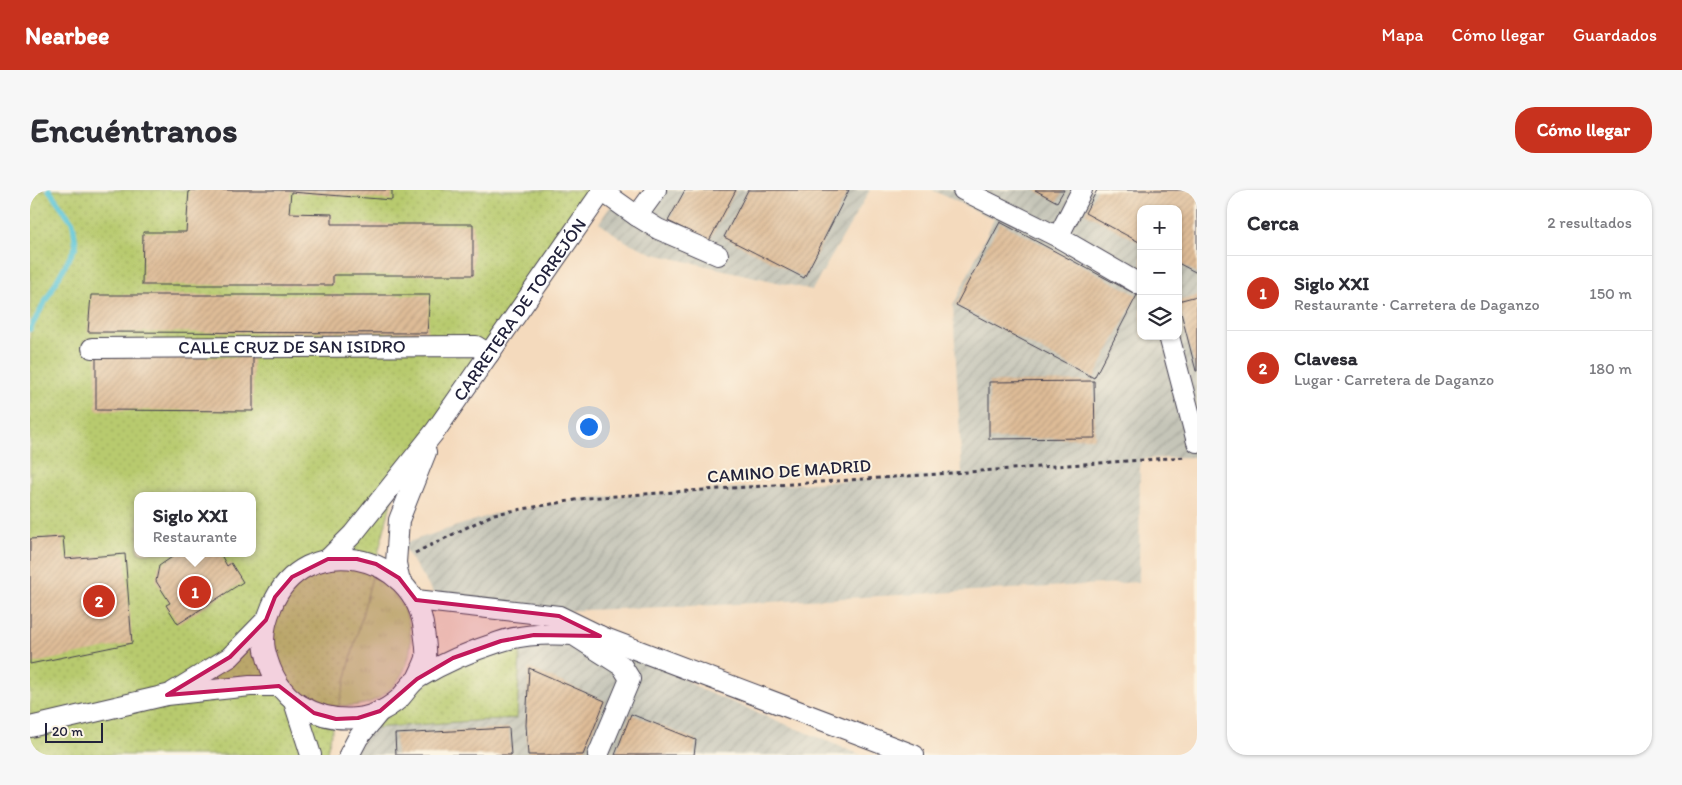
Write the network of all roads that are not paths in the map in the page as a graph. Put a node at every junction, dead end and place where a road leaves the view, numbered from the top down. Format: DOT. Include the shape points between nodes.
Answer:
graph roads {
  1 [pos="602,190"];
  2 [pos="656,190"];
  3 [pos="963,190"];
  4 [pos="1082,190"];
  5 [pos="637,216"];
  6 [pos="1058,237"];
  7 [pos="718,255"];
  8 [pos="1137,283"];
  9 [pos="1170,340"];
  10 [pos="92,348"];
  11 [pos="489,354"];
  12 [pos="436,430"];
  13 [pos="1192,450"];
  14 [pos="328,559"];
  15 [pos="398,570"];
  16 [pos="416,600"];
  17 [pos="266,620"];
  18 [pos="575,636"];
  19 [pos="600,636"];
  20 [pos="417,679"];
  21 [pos="279,686"];
  22 [pos="167,695"];
  23 [pos="294,702"];
  24 [pos="380,711"];
  25 [pos="30,727"];
  26 [pos="311,755"];
  27 [pos="348,755"];
  28 [pos="598,755"];
  29 [pos="914,755"];
  1 -- 5 [label="street"];
  1 -- 11 [label="street, CARRETERA DE TORREJÓN"];
  2 -- 5 [label="street"];
  3 -- 6 [label="street"];
  4 -- 6 [label="street"];
  5 -- 7 [label="street" via="658,229"];
  6 -- 8 [label="street"];
  9 -- 13 [label="street"];
  10 -- 11 [label="street, CALLE CRUZ DE SAN ISIDRO" via="476,346"];
  11 -- 12 [label="street, CARRETERA DE TORREJÓN"];
  12 -- 14 [label="street" via="353,534"];
  12 -- 15 [label="street" via="398,520"];
  14 -- 15 [label="street" via="357,559"];
  14 -- 17 [label="street" via="313,564 292,578 275,597"];
  15 -- 16 [label="street"];
  16 -- 19 [label="street" via="559,616"];
  16 -- 20 [label="street" via="423,620 426,658"];
  17 -- 21 [label="street" via="264,643 268,666"];
  17 -- 22 [label="street" via="230,657"];
  18 -- 19 [label="street"];
  18 -- 20 [label="street" via="534,635 502,641 453,658"];
  18 -- 28 [label="street" via="622,666 630,679"];
  19 -- 29 [label="street"];
  20 -- 24 [label="street" via="398,699"];
  21 -- 22 [label="street"];
  21 -- 23 [label="street"];
  22 -- 25 [label="street"];
  23 -- 24 [label="street" via="314,713 336,719 358,718"];
  23 -- 26 [label="street"];
  24 -- 27 [label="street"];
}
